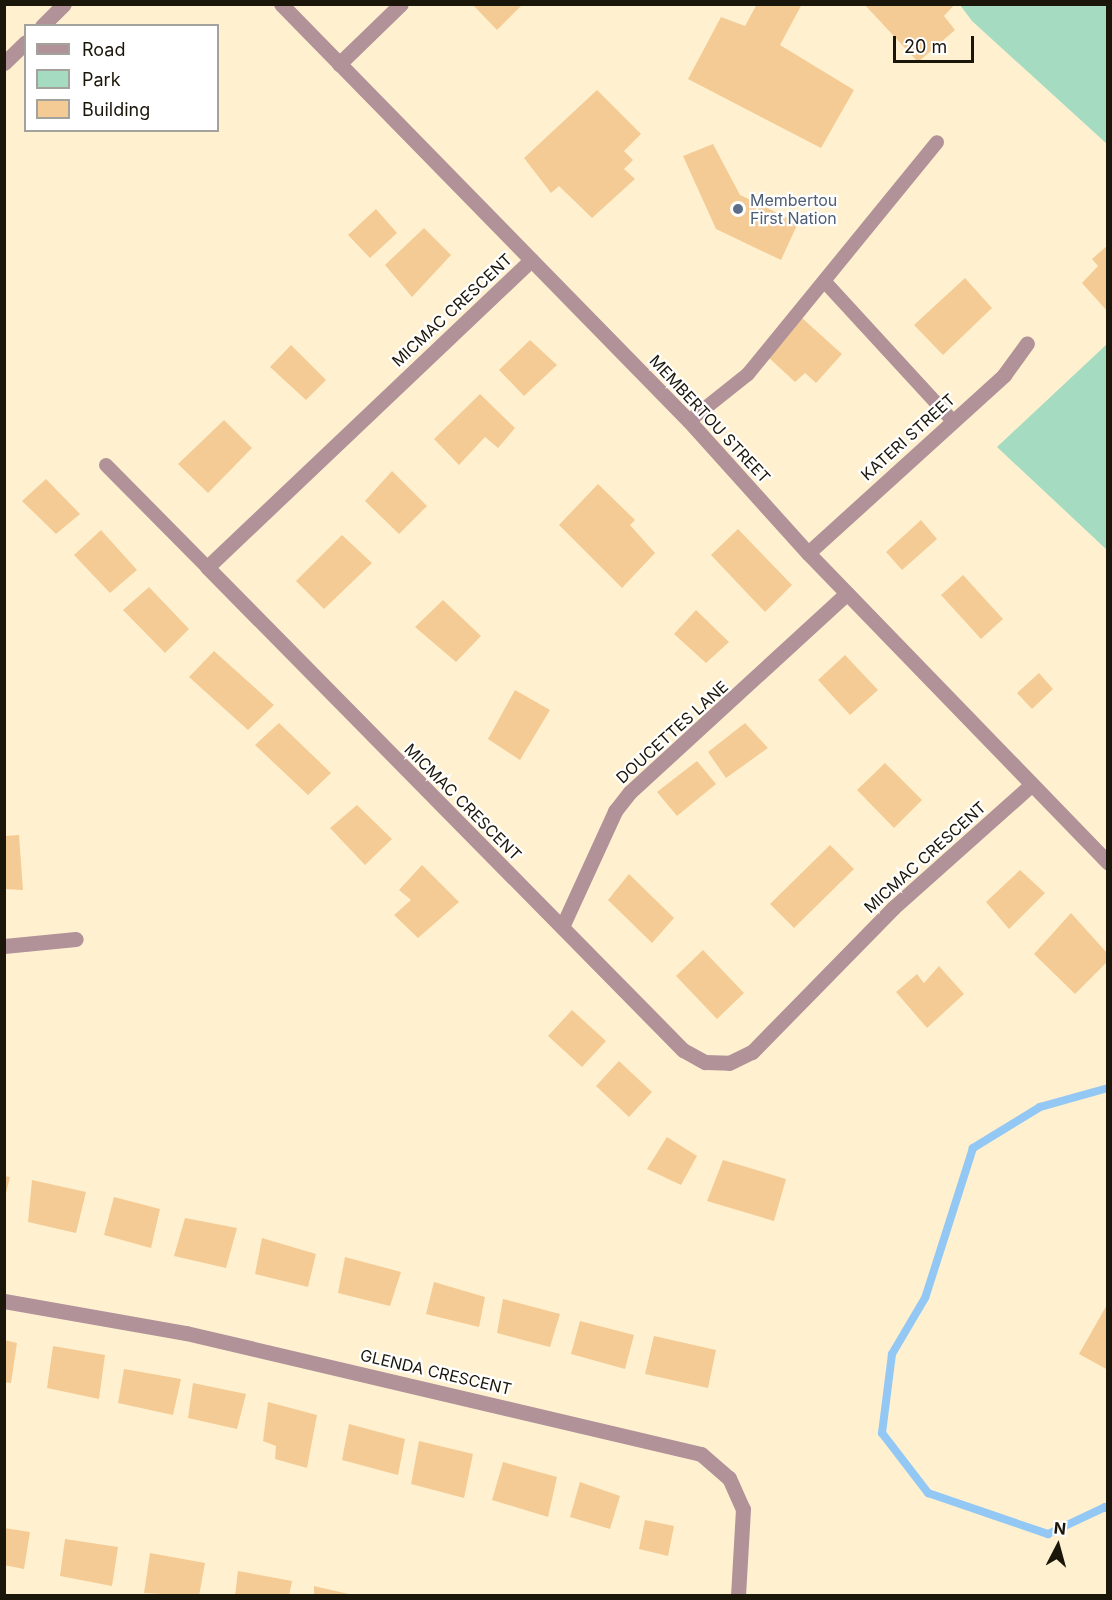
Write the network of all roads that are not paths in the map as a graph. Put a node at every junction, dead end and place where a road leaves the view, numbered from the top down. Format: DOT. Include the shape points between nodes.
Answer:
graph roads {
  1 [pos="64,4"];
  2 [pos="281,4"];
  3 [pos="401,4"];
  4 [pos="44,24"];
  5 [pos="24,44"];
  6 [pos="4,63"];
  7 [pos="339,64"];
  8 [pos="937,142"];
  9 [pos="531,260"];
  10 [pos="825,282"];
  11 [pos="1027,343"];
  12 [pos="689,421"];
  13 [pos="953,421"];
  14 [pos="106,465"];
  15 [pos="808,553"];
  16 [pos="207,567"];
  17 [pos="847,593"];
  18 [pos="1032,784"];
  19 [pos="1107,863"];
  20 [pos="562,927"];
  21 [pos="76,939"];
  22 [pos="4,946"];
  23 [pos="4,1301"];
  24 [pos="738,1596"];
  1 -- 4 [label="street"];
  2 -- 7 [label="street, MEMBERTOU STREET"];
  3 -- 7 [label="street"];
  5 -- 6 [label="street"];
  7 -- 9 [label="street, MEMBERTOU STREET"];
  8 -- 10 [label="lane"];
  9 -- 12 [label="street, MEMBERTOU STREET"];
  9 -- 16 [label="street, MICMAC CRESCENT"];
  10 -- 12 [label="lane" via="748,374"];
  10 -- 13 [label="lane"];
  11 -- 13 [label="street, KATERI STREET" via="1004,375"];
  12 -- 15 [label="street, MEMBERTOU STREET"];
  13 -- 15 [label="street, KATERI STREET"];
  14 -- 16 [label="lane"];
  15 -- 17 [label="street, MEMBERTOU STREET"];
  16 -- 20 [label="street, MICMAC CRESCENT"];
  17 -- 18 [label="street, MEMBERTOU STREET"];
  17 -- 20 [label="street, DOUCETTES LANE" via="701,731 630,792 615,811"];
  18 -- 19 [label="street, MEMBERTOU STREET"];
  18 -- 20 [label="street, MICMAC CRESCENT" via="893,908 752,1052 729,1063 705,1062 683,1050"];
  21 -- 22 [label="street"];
  23 -- 24 [label="street, GLENDA CRESCENT" via="186,1333 701,1454 729,1478 743,1509"];
}
